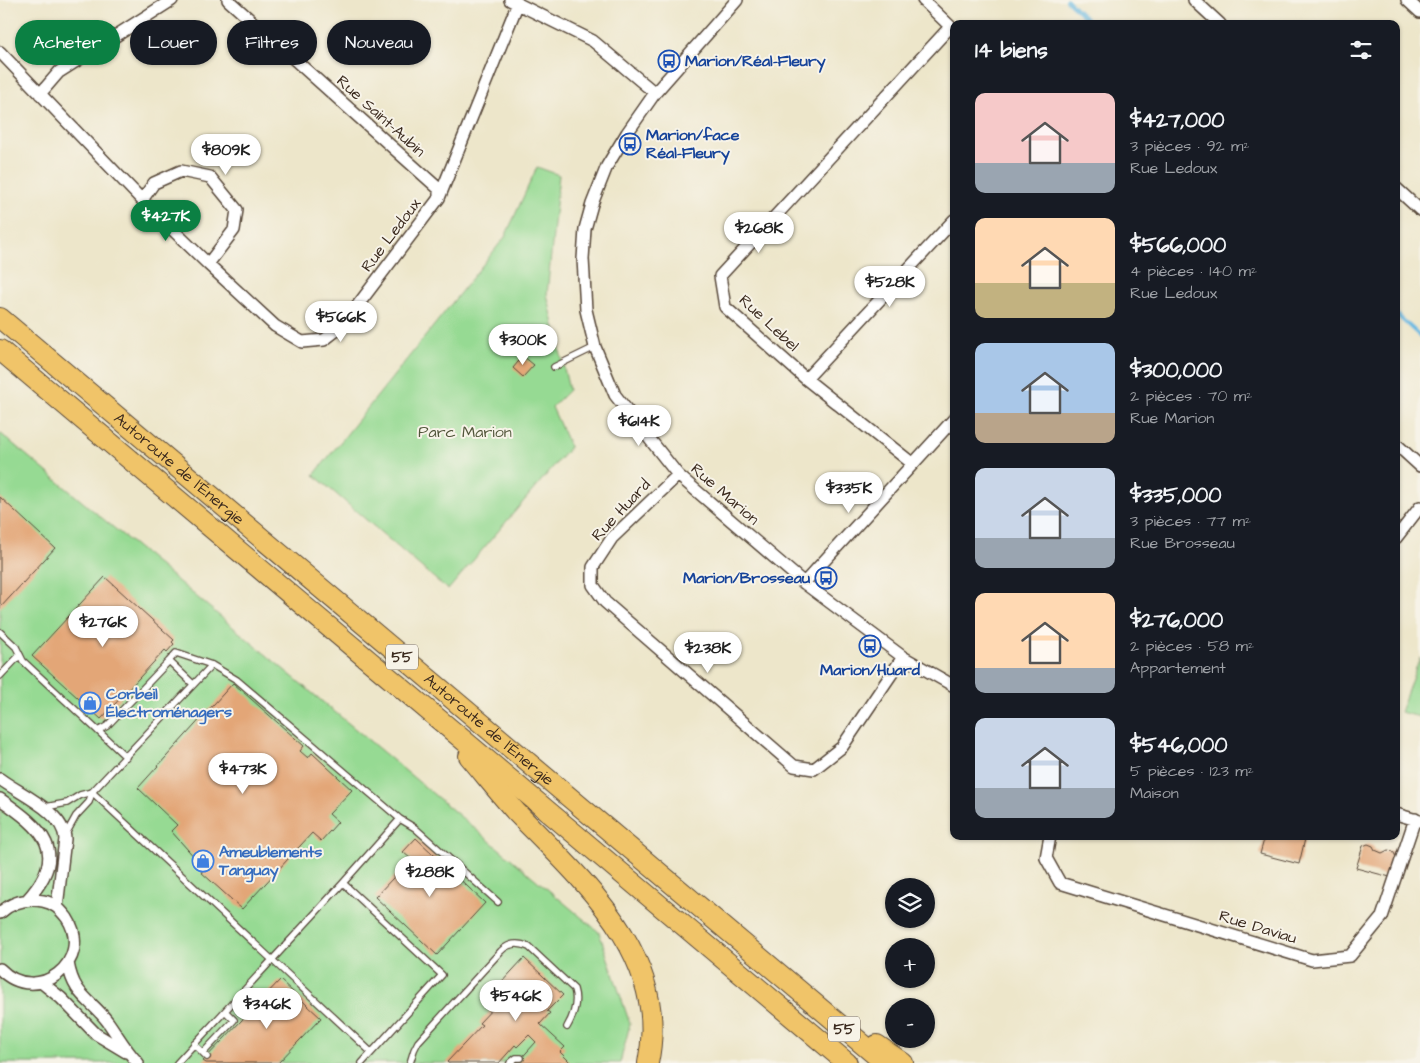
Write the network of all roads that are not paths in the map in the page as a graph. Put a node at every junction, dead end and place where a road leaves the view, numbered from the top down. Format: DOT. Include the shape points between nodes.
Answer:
graph roads {
  1 [pos="172,0"];
  2 [pos="228,0"];
  3 [pos="737,0"];
  4 [pos="923,0"];
  5 [pos="1194,0"];
  6 [pos="1407,0"];
  7 [pos="514,1"];
  8 [pos="1420,12"];
  9 [pos="1216,20"];
  10 [pos="950,26"];
  11 [pos="950,30"];
  12 [pos="0,52"];
  13 [pos="655,93"];
  14 [pos="40,94"];
  15 [pos="1400,192"];
  16 [pos="439,198"];
  17 [pos="142,200"];
  18 [pos="1420,210"];
  19 [pos="950,224"];
  20 [pos="208,264"];
  21 [pos="0,318"];
  22 [pos="595,347"];
  23 [pos="0,350"];
  24 [pos="554,367"];
  25 [pos="806,379"];
  26 [pos="950,423"];
  27 [pos="1400,448"];
  28 [pos="913,464"];
  29 [pos="1420,466"];
  30 [pos="678,475"];
  31 [pos="1420,507"];
  32 [pos="1400,533"];
  33 [pos="804,582"];
  34 [pos="0,632"];
  35 [pos="20,655"];
  36 [pos="903,656"];
  37 [pos="169,661"];
  38 [pos="212,665"];
  39 [pos="0,676"];
  40 [pos="193,684"];
  41 [pos="950,684"];
  42 [pos="432,713"];
  43 [pos="98,731"];
  44 [pos="126,757"];
  45 [pos="0,779"];
  46 [pos="92,792"];
  47 [pos="0,798"];
  48 [pos="42,807"];
  49 [pos="1400,815"];
  50 [pos="400,820"];
  51 [pos="1417,820"];
  52 [pos="65,836"];
  53 [pos="1049,840"];
  54 [pos="343,883"];
  55 [pos="27,900"];
  56 [pos="498,902"];
  57 [pos="5,903"];
  58 [pos="57,907"];
  59 [pos="0,913"];
  60 [pos="272,960"];
  61 [pos="68,963"];
  62 [pos="1,972"];
  63 [pos="41,982"];
  64 [pos="804,994"];
  65 [pos="225,1012"];
  66 [pos="567,1027"];
  67 [pos="194,1044"];
  68 [pos="371,1052"];
  69 [pos="129,1054"];
  70 [pos="521,1058"];
  71 [pos="138,1063"];
  72 [pos="177,1063"];
  73 [pos="362,1063"];
  74 [pos="410,1063"];
  75 [pos="510,1063"];
  76 [pos="648,1063"];
  77 [pos="847,1063"];
  78 [pos="885,1063"];
  79 [pos="903,1063"];
  1 -- 14 [label="street" via="59,72"];
  2 -- 16 [label="street, Rue Saint-Aubin" via="439,189"];
  3 -- 13 [label="street, Rue Marion"];
  4 -- 10 [label="street"];
  5 -- 9 [label="street"];
  6 -- 8 [label="street"];
  7 -- 13 [label="street" via="593,41"];
  7 -- 16 [label="street, Rue Ledoux"];
  11 -- 25 [label="street, Rue Lebel" via="720,276 725,307"];
  12 -- 14 [label="street, Rue Ledoux"];
  13 -- 22 [label="street, Rue Marion" via="607,166 585,229 586,310"];
  14 -- 17 [label="street, Rue Ledoux"];
  15 -- 18 [label="street"];
  16 -- 20 [label="street, Rue Ledoux" via="342,326 324,340 302,342 275,326"];
  17 -- 20 [label="street, Rue Ledoux"];
  17 -- 20 [label="street" via="154,182 181,171 210,177 236,210 234,230"];
  19 -- 25 [label="street"];
  21 -- 64 [label="highway, Autoroute de l'Énergie / 55"];
  22 -- 24 [label="lane"];
  22 -- 30 [label="street, Rue Marion" via="615,395"];
  23 -- 42 [label="highway, Autoroute de l'Énergie / 55"];
  25 -- 28 [label="street, Rue Lebel"];
  26 -- 28 [label="street"];
  27 -- 29 [label="street"];
  28 -- 33 [label="street"];
  30 -- 33 [label="street, Rue Marion"];
  30 -- 36 [label="street, Rue Huard" via="612,538 593,567 593,585 605,602 794,766 814,768 842,748"];
  31 -- 32 [label="street"];
  33 -- 36 [label="street, Rue Marion"];
  34 -- 35 [label="lane"];
  35 -- 39 [label="lane"];
  35 -- 43 [label="lane" via="22,661"];
  36 -- 41 [label="street, Rue Marion"];
  37 -- 38 [label="lane" via="176,653"];
  37 -- 40 [label="lane"];
  37 -- 43 [label="lane" via="107,726"];
  38 -- 40 [label="lane"];
  38 -- 50 [label="lane" via="237,680"];
  40 -- 44 [label="lane"];
  42 -- 76 [label="highway" via="515,810 588,886 620,928 636,961 647,996 651,1031"];
  42 -- 77 [label="highway, Autoroute de l'Énergie / 55"];
  43 -- 44 [label="lane"];
  44 -- 46 [label="lane"];
  45 -- 48 [label="street"];
  46 -- 48 [label="lane" via="67,804"];
  46 -- 52 [label="lane" via="89,802 76,816"];
  46 -- 60 [label="lane"];
  47 -- 55 [label="street" via="32,824 48,846 45,875"];
  48 -- 52 [label="street" via="64,829"];
  49 -- 51 [label="street"];
  50 -- 54 [label="lane"];
  50 -- 56 [label="lane" via="414,828"];
  51 -- 53 [label="street, Rue Daviau" via="1382,917 1350,956 1312,960 1060,883 1046,858"];
  52 -- 58 [label="street"];
  54 -- 60 [label="lane"];
  54 -- 68 [label="lane" via="442,975"];
  55 -- 57 [label="street"];
  55 -- 58 [label="street" via="44,901"];
  57 -- 59 [label="street"];
  58 -- 61 [label="street" via="73,931 73,948"];
  60 -- 65 [label="lane"];
  60 -- 68 [label="lane"];
  61 -- 63 [label="street" via="58,974"];
  61 -- 69 [label="street" via="75,987 107,1021"];
  62 -- 63 [label="street" via="19,981"];
  63 -- 69 [label="street" via="96,1034"];
  64 -- 78 [label="highway, Autoroute de l'Énergie / 55"];
  64 -- 79 [label="highway"];
  65 -- 67 [label="lane"];
  65 -- 67 [label="lane" via="234,1020 205,1055"];
  66 -- 74 [label="lane" via="574,1010 574,989 528,947 510,945 418,1042"];
  67 -- 72 [label="lane"];
  68 -- 73 [label="lane"];
  69 -- 71 [label="street"];
  70 -- 75 [label="lane"];
}
